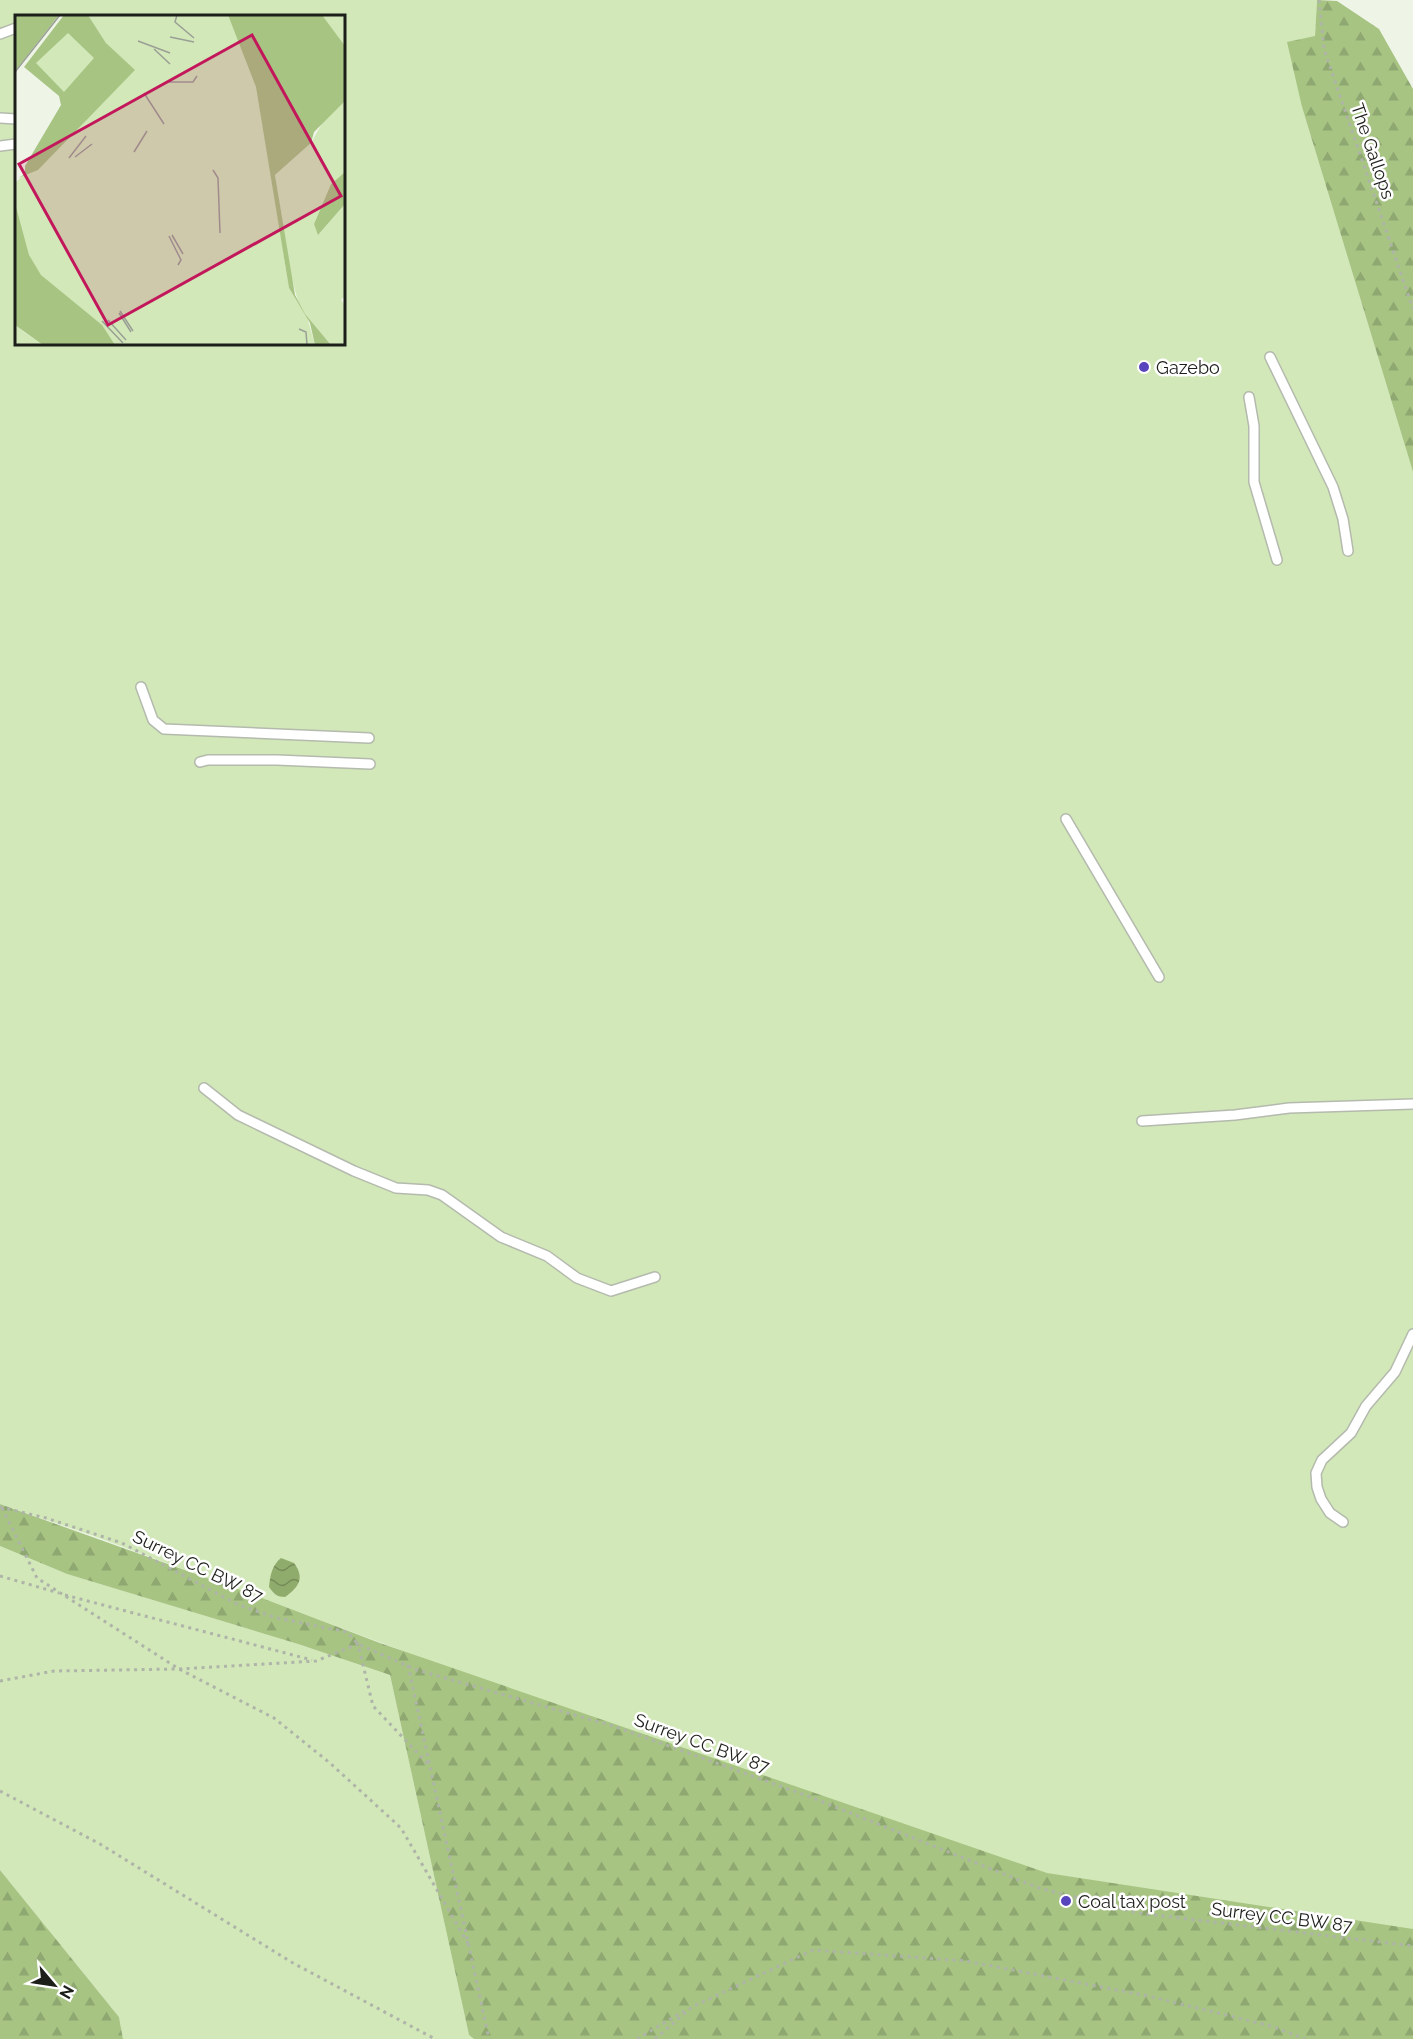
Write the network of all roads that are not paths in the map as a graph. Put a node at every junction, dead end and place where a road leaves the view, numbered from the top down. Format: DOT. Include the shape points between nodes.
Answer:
graph roads {
  1 [pos="15,28"];
  2 [pos="0,34"];
  3 [pos="0,118"];
  4 [pos="15,119"];
  5 [pos="15,144"];
  6 [pos="0,146"];
  7 [pos="1270,357"];
  8 [pos="1249,397"];
  9 [pos="1348,551"];
  10 [pos="1276,560"];
  11 [pos="141,687"];
  12 [pos="369,738"];
  13 [pos="201,762"];
  14 [pos="370,764"];
  15 [pos="1066,819"];
  16 [pos="1159,976"];
  17 [pos="204,1088"];
  18 [pos="1413,1104"];
  19 [pos="1142,1121"];
  20 [pos="655,1277"];
  21 [pos="1413,1334"];
  22 [pos="1342,1522"];
  1 -- 2 [label="lane"];
  3 -- 4 [label="lane"];
  5 -- 6 [label="lane"];
  7 -- 9 [label="lane" via="1333,487"];
  8 -- 10 [label="lane" via="1254,426 1254,482"];
  11 -- 12 [label="lane" via="153,720 164,729"];
  13 -- 14 [label="lane"];
  15 -- 16 [label="lane"];
  17 -- 20 [label="lane" via="238,1115 354,1171 396,1188 442,1195 501,1237 547,1256 577,1278 611,1291"];
  18 -- 19 [label="lane" via="1289,1108"];
  21 -- 22 [label="lane" via="1395,1372 1365,1406 1351,1433 1322,1460 1316,1473 1321,1499"];
}
